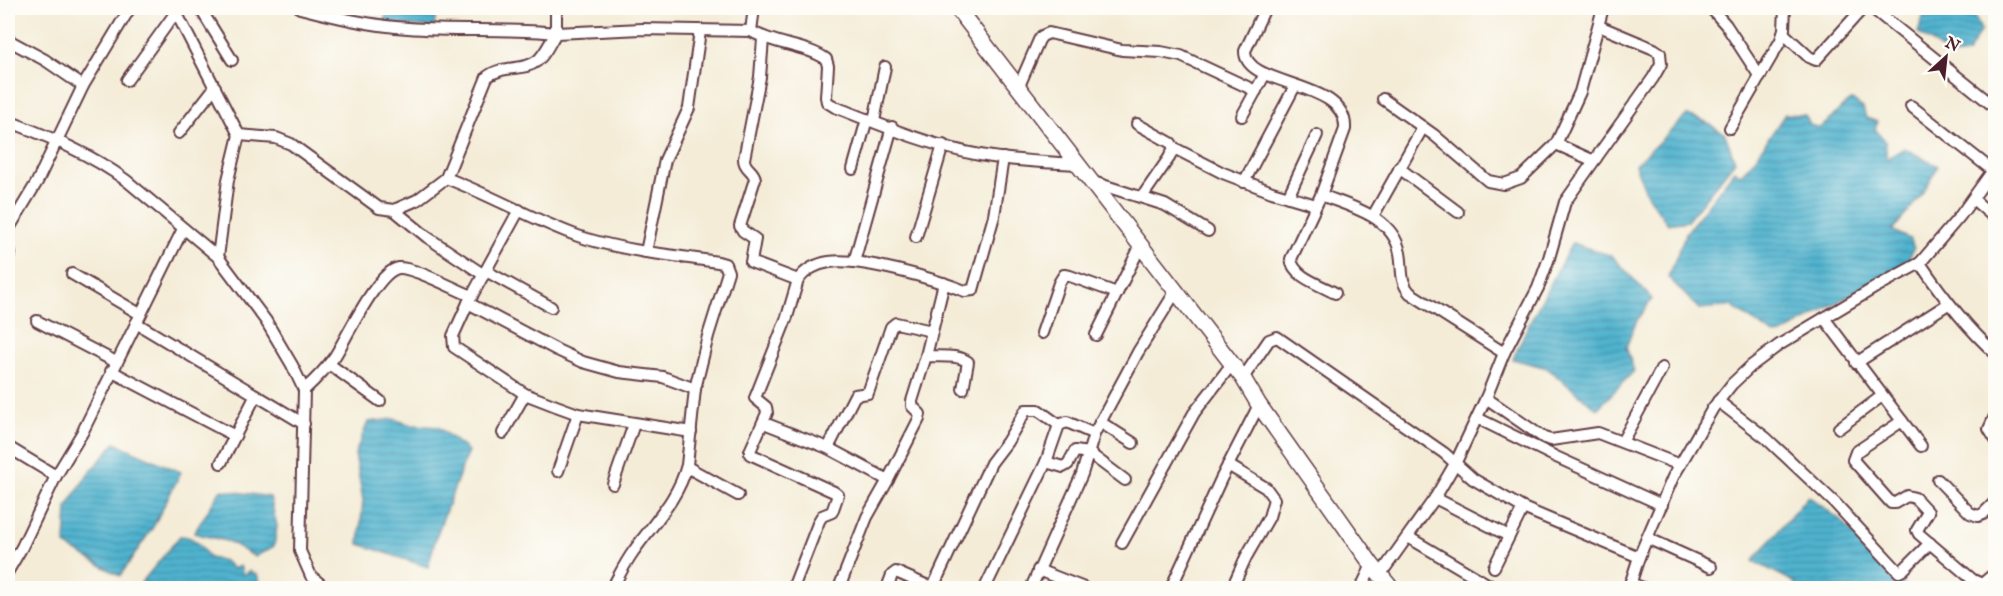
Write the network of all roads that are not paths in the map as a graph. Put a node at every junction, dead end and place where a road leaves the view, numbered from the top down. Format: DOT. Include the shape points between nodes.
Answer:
graph roads {
  1 [pos="130,8"];
  2 [pos="200,8"];
  3 [pos="300,8"];
  4 [pos="556,8"];
  5 [pos="754,8"];
  6 [pos="957,8"];
  7 [pos="1265,8"];
  8 [pos="1603,8"];
  9 [pos="1711,8"];
  10 [pos="1785,8"];
  11 [pos="1863,8"];
  12 [pos="1872,8"];
  13 [pos="178,10"];
  14 [pos="1599,26"];
  15 [pos="700,31"];
  16 [pos="751,32"];
  17 [pos="555,33"];
  18 [pos="1783,33"];
  19 [pos="763,39"];
  20 [pos="8,40"];
  21 [pos="232,60"];
  22 [pos="885,67"];
  23 [pos="1265,74"];
  24 [pos="1760,77"];
  25 [pos="127,80"];
  26 [pos="83,86"];
  27 [pos="1019,86"];
  28 [pos="1295,86"];
  29 [pos="215,87"];
  30 [pos="1256,91"];
  31 [pos="1383,99"];
  32 [pos="1911,105"];
  33 [pos="1995,108"];
  34 [pos="1242,117"];
  35 [pos="870,120"];
  36 [pos="8,122"];
  37 [pos="1137,124"];
  38 [pos="892,127"];
  39 [pos="1423,127"];
  40 [pos="1731,128"];
  41 [pos="179,133"];
  42 [pos="239,135"];
  43 [pos="1317,135"];
  44 [pos="58,140"];
  45 [pos="1556,144"];
  46 [pos="943,145"];
  47 [pos="1174,148"];
  48 [pos="1003,158"];
  49 [pos="1596,158"];
  50 [pos="1076,164"];
  51 [pos="1399,168"];
  52 [pos="1994,168"];
  53 [pos="853,169"];
  54 [pos="446,178"];
  55 [pos="1093,182"];
  56 [pos="1244,182"];
  57 [pos="1142,197"];
  58 [pos="1288,197"];
  59 [pos="1973,199"];
  60 [pos="1319,200"];
  61 [pos="394,210"];
  62 [pos="519,210"];
  63 [pos="1458,212"];
  64 [pos="1372,216"];
  65 [pos="1995,219"];
  66 [pos="183,229"];
  67 [pos="8,230"];
  68 [pos="1209,231"];
  69 [pos="916,237"];
  70 [pos="8,243"];
  71 [pos="1141,245"];
  72 [pos="646,252"];
  73 [pos="218,257"];
  74 [pos="8,258"];
  75 [pos="854,262"];
  76 [pos="1920,264"];
  77 [pos="485,273"];
  78 [pos="72,274"];
  79 [pos="798,279"];
  80 [pos="944,283"];
  81 [pos="1176,291"];
  82 [pos="1335,292"];
  83 [pos="1116,293"];
  84 [pos="470,299"];
  85 [pos="1948,304"];
  86 [pos="551,307"];
  87 [pos="1824,318"];
  88 [pos="138,319"];
  89 [pos="37,321"];
  90 [pos="932,331"];
  91 [pos="1042,333"];
  92 [pos="1096,335"];
  93 [pos="1504,354"];
  94 [pos="1995,354"];
  95 [pos="926,356"];
  96 [pos="1856,363"];
  97 [pos="329,364"];
  98 [pos="1232,364"];
  99 [pos="114,367"];
  100 [pos="1662,368"];
  101 [pos="1243,378"];
  102 [pos="695,389"];
  103 [pos="963,389"];
  104 [pos="304,390"];
  105 [pos="256,394"];
  106 [pos="525,394"];
  107 [pos="1882,396"];
  108 [pos="1486,398"];
  109 [pos="380,401"];
  110 [pos="1718,402"];
  111 [pos="1259,405"];
  112 [pos="578,414"];
  113 [pos="1995,414"];
  114 [pos="1477,418"];
  115 [pos="1902,421"];
  116 [pos="1100,422"];
  117 [pos="764,423"];
  118 [pos="304,424"];
  119 [pos="634,424"];
  120 [pos="1059,425"];
  121 [pos="1839,428"];
  122 [pos="691,432"];
  123 [pos="503,433"];
  124 [pos="1094,434"];
  125 [pos="235,436"];
  126 [pos="1995,440"];
  127 [pos="1622,442"];
  128 [pos="1133,443"];
  129 [pos="1921,446"];
  130 [pos="8,447"];
  131 [pos="828,448"];
  132 [pos="1089,453"];
  133 [pos="1046,462"];
  134 [pos="1456,462"];
  135 [pos="221,463"];
  136 [pos="1228,465"];
  137 [pos="1680,465"];
  138 [pos="687,467"];
  139 [pos="558,471"];
  140 [pos="56,476"];
  141 [pos="888,480"];
  142 [pos="1125,480"];
  143 [pos="1938,480"];
  144 [pos="613,484"];
  145 [pos="738,495"];
  146 [pos="1435,498"];
  147 [pos="1995,501"];
  148 [pos="1662,505"];
  149 [pos="1523,508"];
  150 [pos="1509,536"];
  151 [pos="1408,537"];
  152 [pos="1647,538"];
  153 [pos="1122,543"];
  154 [pos="1930,543"];
  155 [pos="1639,557"];
  156 [pos="1494,567"];
  157 [pos="1711,567"];
  158 [pos="1038,570"];
  159 [pos="1376,570"];
  160 [pos="8,572"];
  161 [pos="1995,572"];
  162 [pos="1057,584"];
  163 [pos="1630,586"];
  164 [pos="325,588"];
  165 [pos="612,588"];
  166 [pos="794,588"];
  167 [pos="839,588"];
  168 [pos="887,588"];
  169 [pos="985,588"];
  170 [pos="1031,588"];
  171 [pos="1084,588"];
  172 [pos="1171,588"];
  173 [pos="1232,588"];
  174 [pos="1361,588"];
  175 [pos="1391,588"];
  176 [pos="1494,588"];
  177 [pos="1643,588"];
  1 -- 26 [label="street"];
  2 -- 21 [label="street"];
  3 -- 17 [label="street" via="407,28"];
  4 -- 17 [label="street"];
  5 -- 16 [label="street"];
  6 -- 27 [label="main road"];
  7 -- 23 [label="street" via="1245,57"];
  8 -- 14 [label="street"];
  9 -- 24 [label="street"];
  10 -- 18 [label="street"];
  11 -- 18 [label="street" via="1816,60"];
  12 -- 33 [label="street"];
  13 -- 25 [label="street"];
  13 -- 29 [label="street"];
  14 -- 45 [label="street" via="1580,92"];
  14 -- 49 [label="street" via="1654,49 1662,59 1653,78"];
  15 -- 16 [label="street"];
  15 -- 17 [label="street"];
  15 -- 72 [label="street" via="689,108 665,160"];
  16 -- 19 [label="street"];
  17 -- 54 [label="street" via="535,63 503,68 487,77"];
  18 -- 24 [label="street"];
  19 -- 35 [label="street" via="826,59 827,102"];
  19 -- 79 [label="street" via="744,159 755,179 740,229 755,239 751,262"];
  20 -- 26 [label="street"];
  22 -- 35 [label="street"];
  23 -- 28 [label="street"];
  23 -- 30 [label="street"];
  24 -- 40 [label="street"];
  26 -- 44 [label="street"];
  27 -- 30 [label="street" via="1039,40 1049,33 1122,51 1181,56"];
  27 -- 50 [label="main road"];
  28 -- 56 [label="street"];
  28 -- 60 [label="street" via="1329,99 1338,106 1345,122"];
  29 -- 41 [label="street"];
  29 -- 42 [label="street"];
  30 -- 34 [label="street"];
  31 -- 39 [label="street"];
  32 -- 52 [label="street"];
  35 -- 38 [label="street"];
  35 -- 53 [label="street"];
  36 -- 44 [label="street"];
  37 -- 47 [label="street"];
  38 -- 46 [label="street"];
  38 -- 75 [label="street"];
  39 -- 45 [label="street" via="1495,183 1521,178"];
  39 -- 51 [label="street"];
  42 -- 61 [label="street" via="276,138 291,144 371,204"];
  42 -- 73 [label="street" via="228,180"];
  43 -- 58 [label="street"];
  44 -- 66 [label="street" via="114,171"];
  44 -- 67 [label="street"];
  45 -- 49 [label="street" via="1586,159"];
  46 -- 48 [label="street"];
  46 -- 69 [label="street"];
  47 -- 56 [label="street"];
  47 -- 57 [label="street"];
  48 -- 50 [label="street"];
  48 -- 80 [label="street" via="993,216 973,290"];
  49 -- 93 [label="street" via="1565,202 1538,288"];
  50 -- 55 [label="main road"];
  51 -- 63 [label="street"];
  51 -- 64 [label="street"];
  52 -- 59 [label="street"];
  54 -- 61 [label="street" via="417,200"];
  54 -- 62 [label="street"];
  55 -- 57 [label="street"];
  55 -- 71 [label="main road"];
  56 -- 58 [label="street"];
  57 -- 68 [label="street" via="1173,209"];
  58 -- 60 [label="street"];
  59 -- 65 [label="street"];
  59 -- 76 [label="street"];
  60 -- 64 [label="street"];
  60 -- 82 [label="street" via="1294,251 1292,264 1301,275"];
  61 -- 77 [label="street" via="427,237"];
  62 -- 72 [label="street" via="577,235"];
  62 -- 77 [label="street"];
  64 -- 93 [label="street" via="1385,224 1397,241 1402,280 1410,293"];
  66 -- 73 [label="street"];
  66 -- 88 [label="street"];
  70 -- 74 [label="street"];
  71 -- 81 [label="main road"];
  71 -- 83 [label="street"];
  72 -- 102 [label="street" via="718,262 728,268"];
  73 -- 104 [label="street" via="280,343"];
  75 -- 79 [label="street" via="822,264 805,271"];
  75 -- 80 [label="street"];
  76 -- 85 [label="street"];
  76 -- 87 [label="street"];
  77 -- 84 [label="street"];
  77 -- 86 [label="street"];
  78 -- 88 [label="street"];
  79 -- 117 [label="street" via="755,398 767,410"];
  80 -- 90 [label="street"];
  81 -- 98 [label="main road"];
  81 -- 116 [label="street"];
  83 -- 91 [label="street" via="1064,275"];
  83 -- 92 [label="street"];
  84 -- 97 [label="street" via="413,271 391,270"];
  84 -- 102 [label="street" via="583,362 619,372 663,377"];
  84 -- 106 [label="street" via="453,336 454,347"];
  85 -- 94 [label="street"];
  85 -- 96 [label="street"];
  87 -- 96 [label="street"];
  87 -- 110 [label="street" via="1751,366"];
  88 -- 99 [label="street"];
  88 -- 105 [label="street"];
  89 -- 99 [label="street"];
  90 -- 95 [label="street"];
  90 -- 131 [label="street" via="896,323 891,327 868,393 855,395"];
  93 -- 108 [label="street"];
  95 -- 103 [label="street" via="967,361"];
  95 -- 141 [label="street" via="912,401 919,419"];
  96 -- 107 [label="street"];
  97 -- 104 [label="street"];
  97 -- 109 [label="street"];
  98 -- 101 [label="main road"];
  98 -- 153 [label="street" via="1194,413"];
  99 -- 125 [label="street"];
  99 -- 140 [label="street"];
  100 -- 127 [label="street"];
  101 -- 111 [label="main road"];
  101 -- 134 [label="street" via="1269,340 1277,337"];
  102 -- 122 [label="street"];
  104 -- 118 [label="street"];
  105 -- 118 [label="street"];
  105 -- 125 [label="street"];
  106 -- 112 [label="street"];
  106 -- 123 [label="street"];
  107 -- 115 [label="street"];
  107 -- 121 [label="street"];
  108 -- 114 [label="street"];
  108 -- 127 [label="street" via="1544,438 1598,433"];
  110 -- 137 [label="street"];
  110 -- 154 [label="street" via="1766,438 1835,503 1899,572"];
  111 -- 136 [label="street"];
  111 -- 159 [label="main road"];
  112 -- 119 [label="street"];
  112 -- 139 [label="street"];
  113 -- 126 [label="street" via="1989,429"];
  114 -- 134 [label="street"];
  114 -- 148 [label="street"];
  115 -- 129 [label="street"];
  115 -- 154 [label="street" via="1856,452 1853,460 1891,503 1907,496 1920,503 1928,512 1917,530"];
  116 -- 124 [label="street"];
  116 -- 128 [label="street"];
  117 -- 131 [label="street"];
  117 -- 166 [label="street" via="750,454 838,495 832,512 819,520"];
  118 -- 164 [label="street" via="300,551 311,576"];
  119 -- 122 [label="street"];
  119 -- 144 [label="street"];
  120 -- 124 [label="street" via="1067,422"];
  120 -- 133 [label="street"];
  120 -- 168 [label="street" via="1038,410 1026,410 991,463 934,585 896,572"];
  122 -- 138 [label="street"];
  124 -- 132 [label="street"];
  125 -- 135 [label="street"];
  127 -- 137 [label="street"];
  130 -- 140 [label="street"];
  131 -- 141 [label="street"];
  132 -- 133 [label="street" via="1075,451 1063,467"];
  132 -- 142 [label="street"];
  132 -- 158 [label="street"];
  133 -- 169 [label="street"];
  134 -- 146 [label="street"];
  134 -- 149 [label="street" via="1473,479"];
  136 -- 172 [label="street"];
  136 -- 173 [label="street" via="1266,488 1274,499 1269,517"];
  137 -- 148 [label="street"];
  138 -- 145 [label="street"];
  138 -- 165 [label="street" via="672,499"];
  140 -- 160 [label="street"];
  141 -- 167 [label="street" via="867,517"];
  143 -- 147 [label="street" via="1975,515 1983,514"];
  146 -- 150 [label="street"];
  146 -- 151 [label="street"];
  148 -- 152 [label="street"];
  149 -- 150 [label="street"];
  149 -- 155 [label="street"];
  150 -- 156 [label="street"];
  151 -- 159 [label="street"];
  151 -- 176 [label="street"];
  152 -- 155 [label="street"];
  152 -- 157 [label="street"];
  154 -- 161 [label="street" via="1978,583"];
  155 -- 163 [label="street"];
  158 -- 162 [label="street"];
  158 -- 170 [label="street"];
  159 -- 174 [label="street"];
  159 -- 175 [label="main road"];
  162 -- 171 [label="street"];
  163 -- 177 [label="street"];
}
